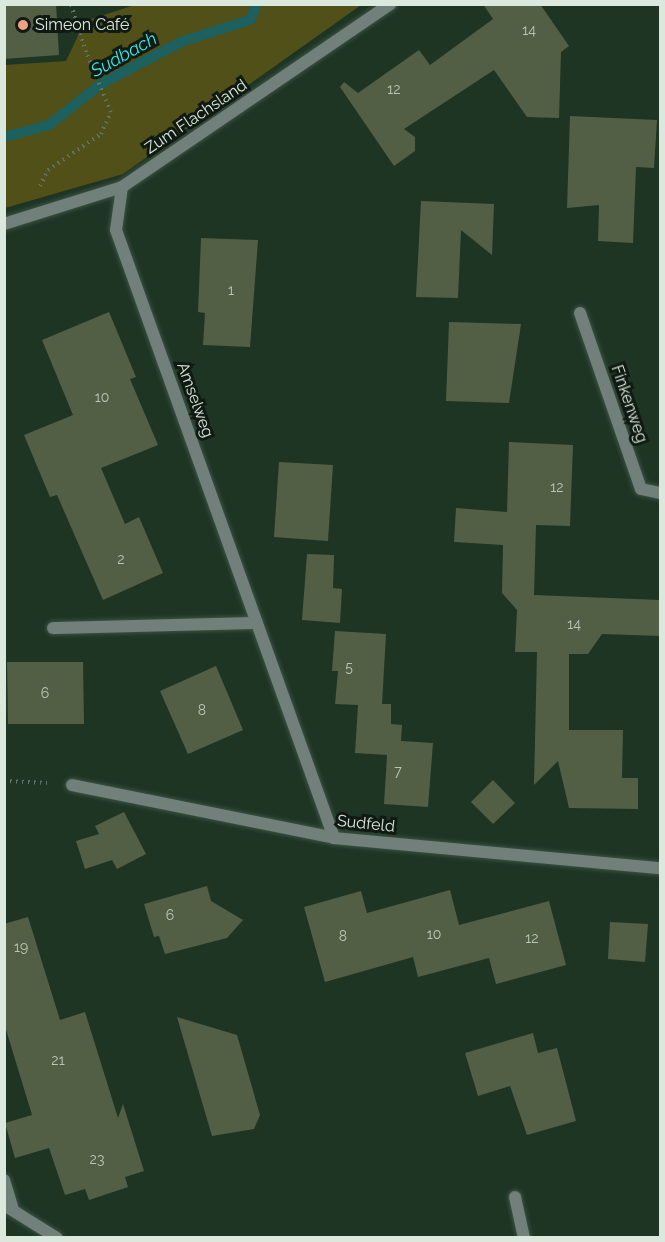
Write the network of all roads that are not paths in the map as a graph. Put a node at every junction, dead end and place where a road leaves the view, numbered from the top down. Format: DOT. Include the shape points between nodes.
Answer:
graph roads {
  1 [pos="390,4"];
  2 [pos="122,187"];
  3 [pos="4,224"];
  4 [pos="580,312"];
  5 [pos="660,493"];
  6 [pos="257,623"];
  7 [pos="53,628"];
  8 [pos="72,785"];
  9 [pos="334,838"];
  10 [pos="660,868"];
  11 [pos="4,1180"];
  12 [pos="515,1197"];
  13 [pos="9,1208"];
  14 [pos="57,1238"];
  15 [pos="524,1238"];
  1 -- 2 [label="street, Zum Flachsland"];
  2 -- 3 [label="street, Zum Flachsland"];
  2 -- 6 [label="street, Amselweg" via="116,230"];
  4 -- 5 [label="street, Finkenweg" via="641,489"];
  6 -- 7 [label="street"];
  6 -- 9 [label="street, Amselweg"];
  8 -- 9 [label="street, Sudfeld"];
  9 -- 10 [label="street, Sudfeld"];
  11 -- 13 [label="street"];
  12 -- 15 [label="street"];
  13 -- 14 [label="street"];
}
